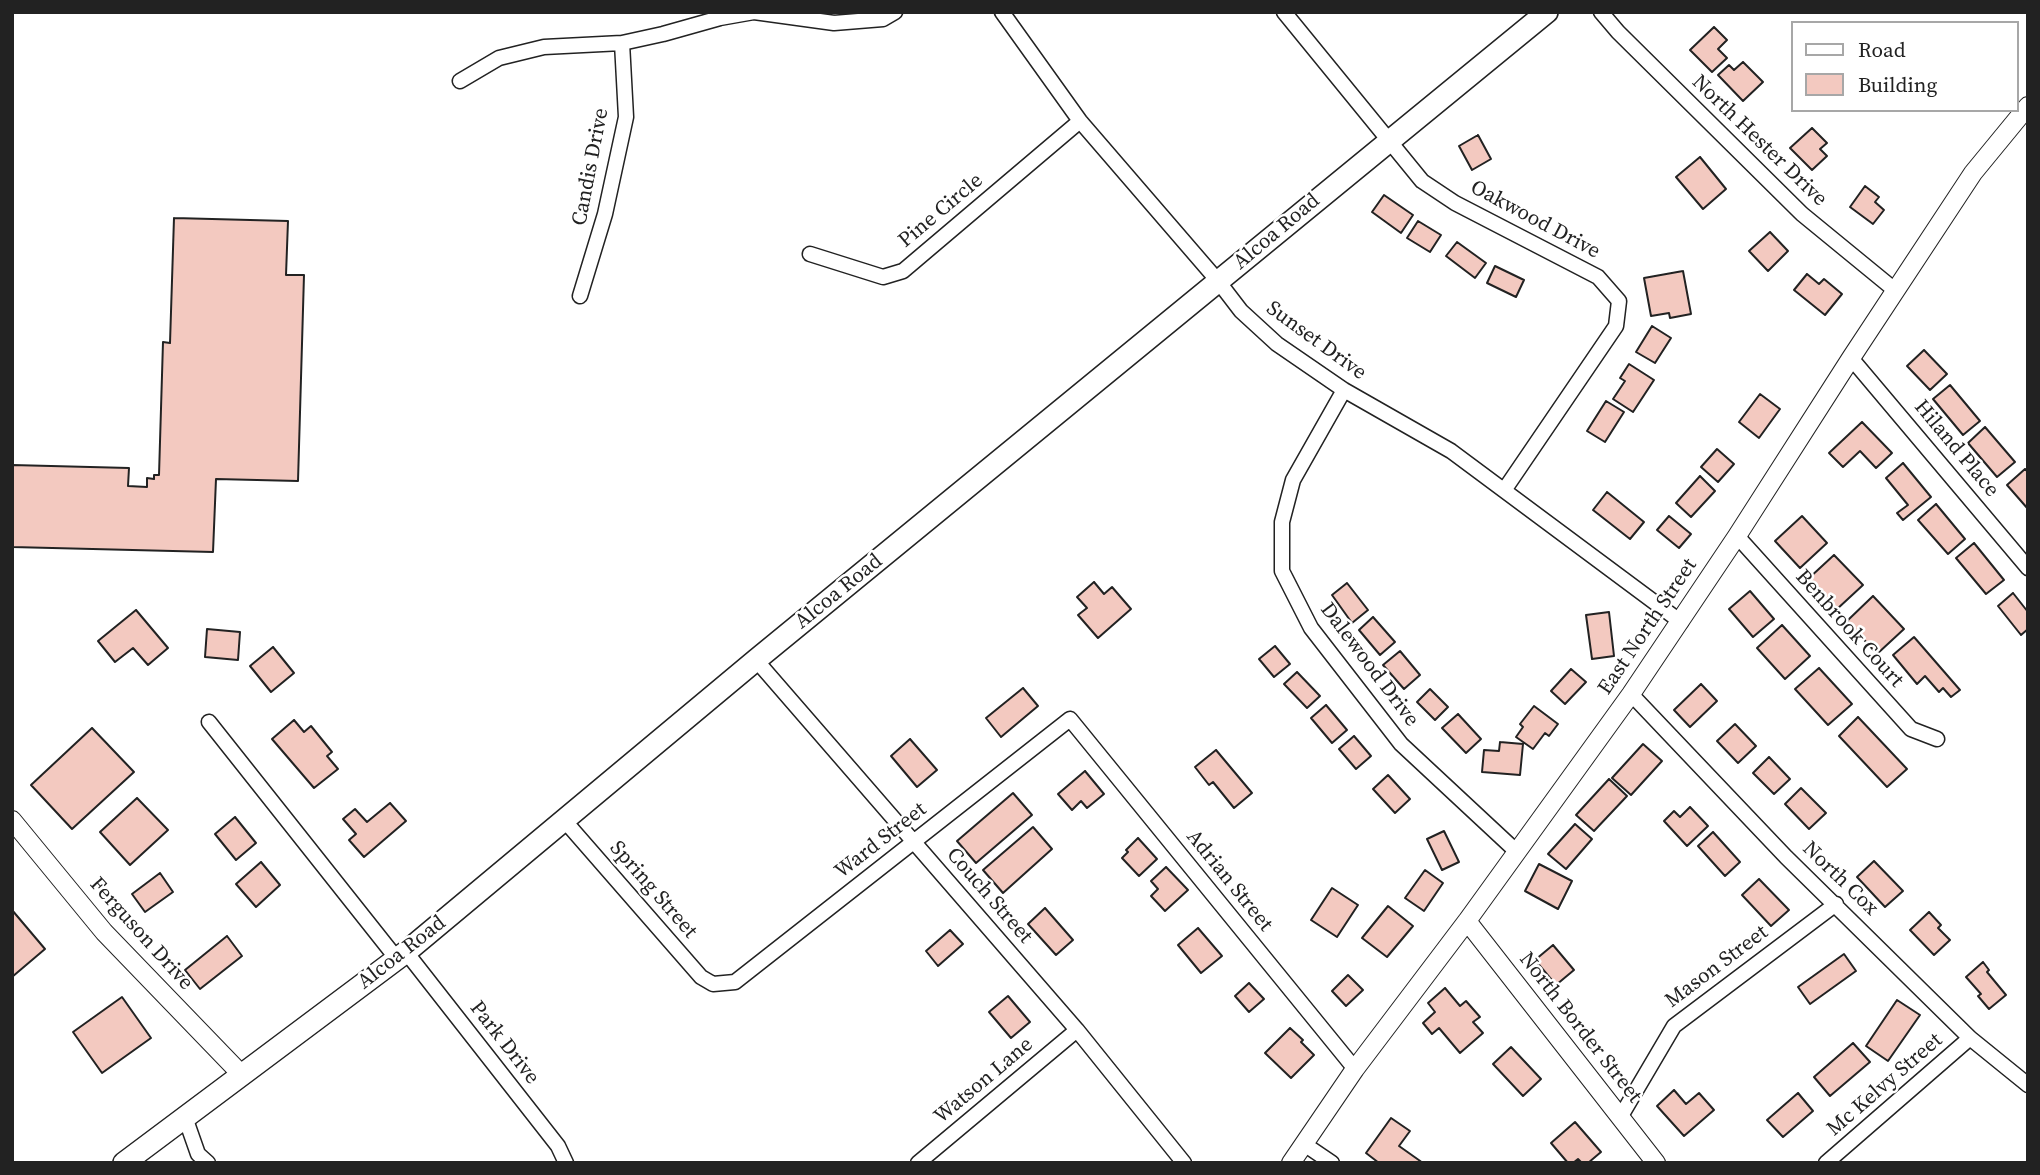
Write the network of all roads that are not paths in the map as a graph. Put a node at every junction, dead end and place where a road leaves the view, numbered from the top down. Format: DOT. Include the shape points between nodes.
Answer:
graph roads {
  1 [pos="895,12"];
  2 [pos="1002,12"];
  3 [pos="1284,12"];
  4 [pos="1547,12"];
  5 [pos="1601,12"];
  6 [pos="622,43"];
  7 [pos="460,81"];
  8 [pos="2028,107"];
  9 [pos="1080,121"];
  10 [pos="1389,140"];
  11 [pos="810,254"];
  12 [pos="1218,281"];
  13 [pos="1896,292"];
  14 [pos="580,296"];
  15 [pos="1851,358"];
  16 [pos="1344,390"];
  17 [pos="1505,489"];
  18 [pos="1737,536"];
  19 [pos="2028,568"];
  20 [pos="1681,622"];
  21 [pos="756,660"];
  22 [pos="1631,694"];
  23 [pos="1070,719"];
  24 [pos="209,722"];
  25 [pos="1937,739"];
  26 [pos="12,820"];
  27 [pos="564,820"];
  28 [pos="914,842"];
  29 [pos="1517,852"];
  30 [pos="1836,904"];
  31 [pos="1467,921"];
  32 [pos="401,956"];
  33 [pos="713,984"];
  34 [pos="1077,1030"];
  35 [pos="1970,1038"];
  36 [pos="1355,1069"];
  37 [pos="241,1073"];
  38 [pos="2028,1085"];
  39 [pos="185,1116"];
  40 [pos="1621,1116"];
  41 [pos="1304,1144"];
  42 [pos="197,1160"];
  43 [pos="124,1163"];
  44 [pos="566,1163"];
  45 [pos="918,1163"];
  46 [pos="1184,1163"];
  47 [pos="1291,1163"];
  48 [pos="1332,1163"];
  49 [pos="1656,1163"];
  50 [pos="1826,1163"];
  1 -- 6 [label="street" via="883,19 834,23 754,12"];
  2 -- 9 [label="street, Sunset Drive"];
  3 -- 10 [label="street, Oakwood Drive"];
  4 -- 10 [label="main road, Alcoa Road"];
  5 -- 13 [label="street, North Hester Drive" via="1802,214"];
  6 -- 7 [label="street" via="544,47 499,58"];
  6 -- 14 [label="street, Candis Drive" via="625,117 605,215"];
  8 -- 13 [label="street, East North Street" via="1973,173"];
  9 -- 11 [label="street, Pine Circle" via="903,271 883,277"];
  9 -- 12 [label="street, Sunset Drive"];
  10 -- 12 [label="main road, Alcoa Road"];
  10 -- 17 [label="street, Oakwood Drive" via="1422,181 1455,203 1598,277 1619,301 1616,326"];
  12 -- 16 [label="street, Sunset Drive" via="1241,311 1277,344"];
  12 -- 21 [label="main road, Alcoa Road"];
  13 -- 15 [label="street, East North Street"];
  15 -- 18 [label="street, East North Street"];
  15 -- 19 [label="street, Hiland Place"];
  16 -- 17 [label="street, Sunset Drive" via="1451,451"];
  16 -- 29 [label="street, Dalewood Drive" via="1293,480 1282,522 1282,571 1311,628 1401,744"];
  17 -- 20 [label="street, Sunset Drive"];
  18 -- 20 [label="street, East North Street"];
  18 -- 25 [label="street, Benbrook Court" via="1911,729"];
  20 -- 22 [label="street, East North Street"];
  21 -- 27 [label="main road, Alcoa Road"];
  21 -- 28 [label="street, Couch Street"];
  22 -- 29 [label="street, East North Street"];
  22 -- 30 [label="street, North Cox"];
  23 -- 28 [label="street, Ward Street"];
  23 -- 36 [label="street, Adrian Street"];
  24 -- 32 [label="street, Park Drive"];
  26 -- 37 [label="street, Ferguson Drive" via="104,932"];
  27 -- 32 [label="main road, Alcoa Road"];
  27 -- 33 [label="street, Spring Street" via="701,977"];
  28 -- 33 [label="street, Ward Street" via="735,982"];
  28 -- 34 [label="street, Couch Street"];
  29 -- 31 [label="street, East North Street"];
  30 -- 35 [label="street, North Cox"];
  30 -- 40 [label="street, Mason Street" via="1674,1026"];
  31 -- 36 [label="street, East North Street"];
  31 -- 40 [label="street, North Border Street"];
  32 -- 37 [label="main road, Alcoa Road"];
  32 -- 44 [label="street, Park Drive" via="558,1146"];
  34 -- 45 [label="street, Watson Lane"];
  34 -- 46 [label="street, Couch Street"];
  35 -- 38 [label="street, North Cox"];
  35 -- 50 [label="street, Mc Kelvy Street"];
  36 -- 41 [label="street, East North Street"];
  37 -- 39 [label="main road, Alcoa Road"];
  39 -- 42 [label="street"];
  39 -- 43 [label="main road, Alcoa Road"];
  40 -- 49 [label="street, North Border Street"];
  41 -- 47 [label="street, East North Street"];
  41 -- 48 [label="street"];
}
